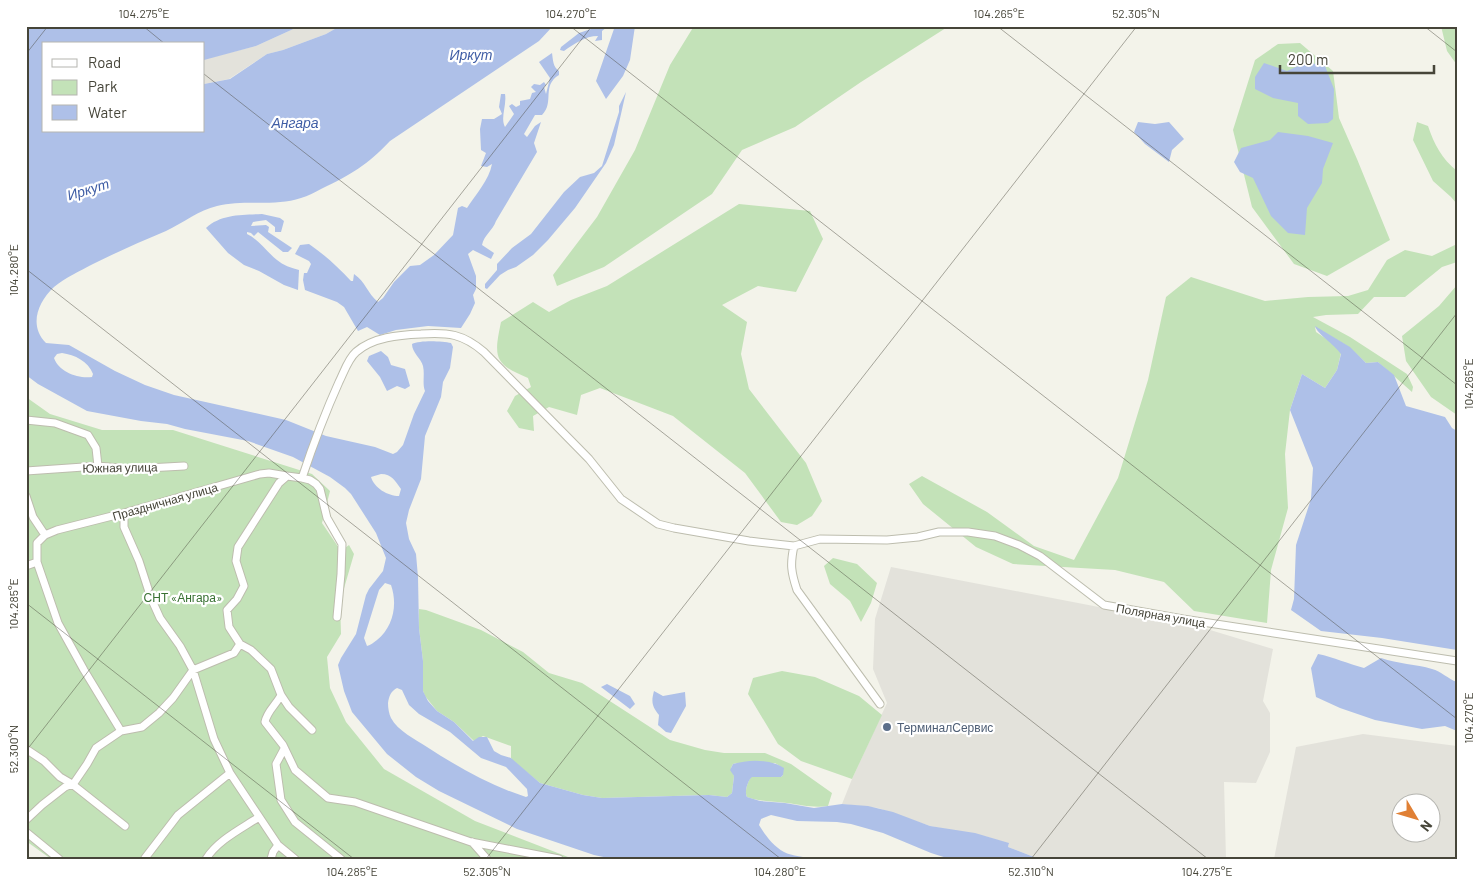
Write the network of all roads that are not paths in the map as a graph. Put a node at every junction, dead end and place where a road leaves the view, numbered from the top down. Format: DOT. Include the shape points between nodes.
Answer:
graph roads {
  1 [pos="26,420"];
  2 [pos="98,466"];
  3 [pos="184,466"];
  4 [pos="26,471"];
  5 [pos="303,475"];
  6 [pos="287,476"];
  7 [pos="26,496"];
  8 [pos="124,513"];
  9 [pos="45,535"];
  10 [pos="794,546"];
  11 [pos="37,562"];
  12 [pos="26,566"];
  13 [pos="337,617"];
  14 [pos="240,644"];
  15 [pos="1457,662"];
  16 [pos="193,670"];
  17 [pos="281,695"];
  18 [pos="880,704"];
  19 [pos="312,730"];
  20 [pos="121,731"];
  21 [pos="26,749"];
  22 [pos="284,749"];
  23 [pos="230,773"];
  24 [pos="72,784"];
  25 [pos="259,817"];
  26 [pos="26,820"];
  27 [pos="125,826"];
  28 [pos="26,832"];
  29 [pos="471,842"];
  30 [pos="278,845"];
  31 [pos="145,858"];
  32 [pos="59,859"];
  33 [pos="206,859"];
  34 [pos="271,859"];
  35 [pos="295,859"];
  36 [pos="341,859"];
  37 [pos="486,859"];
  38 [pos="559,859"];
  1 -- 2 [label="street" via="55,423 88,434 96,448"];
  2 -- 3 [label="street, Южная улица" via="129,469"];
  2 -- 4 [label="street, Южная улица"];
  5 -- 6 [label="street, Праздничная улица"];
  5 -- 10 [label="street" via="320,424 355,353 375,341 411,334 446,333 472,341 484,352 589,459 620,499 643,515 674,528 749,542"];
  5 -- 13 [label="street" via="320,489 327,518 342,544"];
  6 -- 8 [label="street, Праздничная улица" via="260,474"];
  6 -- 14 [label="street" via="279,483 238,547 236,561 244,586 227,610 229,627"];
  7 -- 9 [label="street" via="33,517"];
  8 -- 9 [label="street, Праздничная улица"];
  8 -- 16 [label="street" via="124,527 160,618"];
  9 -- 11 [label="street" via="37,543"];
  10 -- 15 [label="street, Полярная улица" via="820,539 887,540 939,532 995,536 1040,556 1104,605"];
  10 -- 18 [label="street" via="791,574 798,590"];
  11 -- 12 [label="street"];
  11 -- 20 [label="street" via="58,623"];
  14 -- 16 [label="street" via="234,653"];
  14 -- 17 [label="street" via="271,669"];
  16 -- 20 [label="street" via="159,713 142,727"];
  16 -- 23 [label="street" via="214,739"];
  17 -- 19 [label="street"];
  17 -- 22 [label="street" via="266,714 265,722"];
  20 -- 24 [label="street" via="96,748"];
  21 -- 24 [label="street"];
  22 -- 29 [label="street" via="295,770 328,798 355,802"];
  22 -- 36 [label="street" via="276,764 281,800 295,822"];
  23 -- 25 [label="street"];
  23 -- 31 [label="street" via="178,815"];
  24 -- 26 [label="street"];
  24 -- 27 [label="street"];
  25 -- 30 [label="street"];
  25 -- 33 [label="street" via="229,836"];
  28 -- 32 [label="street"];
  29 -- 37 [label="street"];
  29 -- 38 [label="street"];
  30 -- 34 [label="street"];
  30 -- 35 [label="street"];
}
